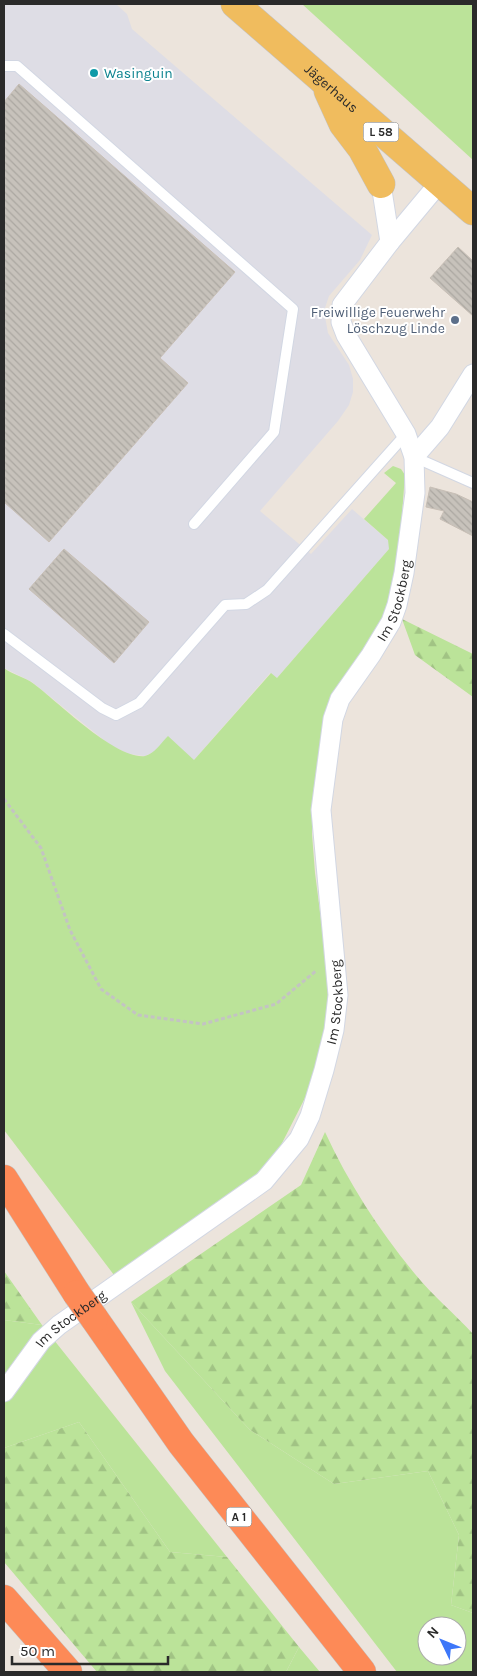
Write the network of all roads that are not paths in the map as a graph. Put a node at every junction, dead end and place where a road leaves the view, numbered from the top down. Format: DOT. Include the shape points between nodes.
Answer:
graph roads {
  1 [pos="235,4"];
  2 [pos="4,66"];
  3 [pos="324,81"];
  4 [pos="440,182"];
  5 [pos="382,184"];
  6 [pos="473,211"];
  7 [pos="390,242"];
  8 [pos="473,374"];
  9 [pos="406,434"];
  10 [pos="414,457"];
  11 [pos="473,483"];
  12 [pos="194,524"];
  13 [pos="4,634"];
  14 [pos="4,1179"];
  15 [pos="4,1392"];
  16 [pos="4,1599"];
  17 [pos="68,1672"];
  18 [pos="362,1672"];
  1 -- 3 [label="main road, Jägerhaus / L 58"];
  2 -- 12 [label="lane" via="17,66 293,308 274,432"];
  3 -- 4 [label="main road, Jägerhaus / L 58"];
  3 -- 5 [label="main road" via="343,124 371,162"];
  4 -- 6 [label="main road, Jägerhaus / L 58"];
  4 -- 7 [label="street, Im Stockberg"];
  5 -- 7 [label="street"];
  7 -- 9 [label="street, Im Stockberg" via="342,305 341,322"];
  8 -- 10 [label="street" via="440,427"];
  9 -- 10 [label="street, Im Stockberg"];
  9 -- 13 [label="lane" via="267,590 246,604 225,605 139,703 127,710 116,715 102,708"];
  10 -- 11 [label="lane"];
  10 -- 15 [label="street, Im Stockberg" via="415,493 397,605 371,655 340,699 333,720 320,810 338,995 334,1030 310,1116 299,1139 264,1181 59,1326 41,1341"];
  14 -- 18 [label="highway, A 1, bridge" via="77,1294 181,1442"];
  16 -- 17 [label="highway"];
}
